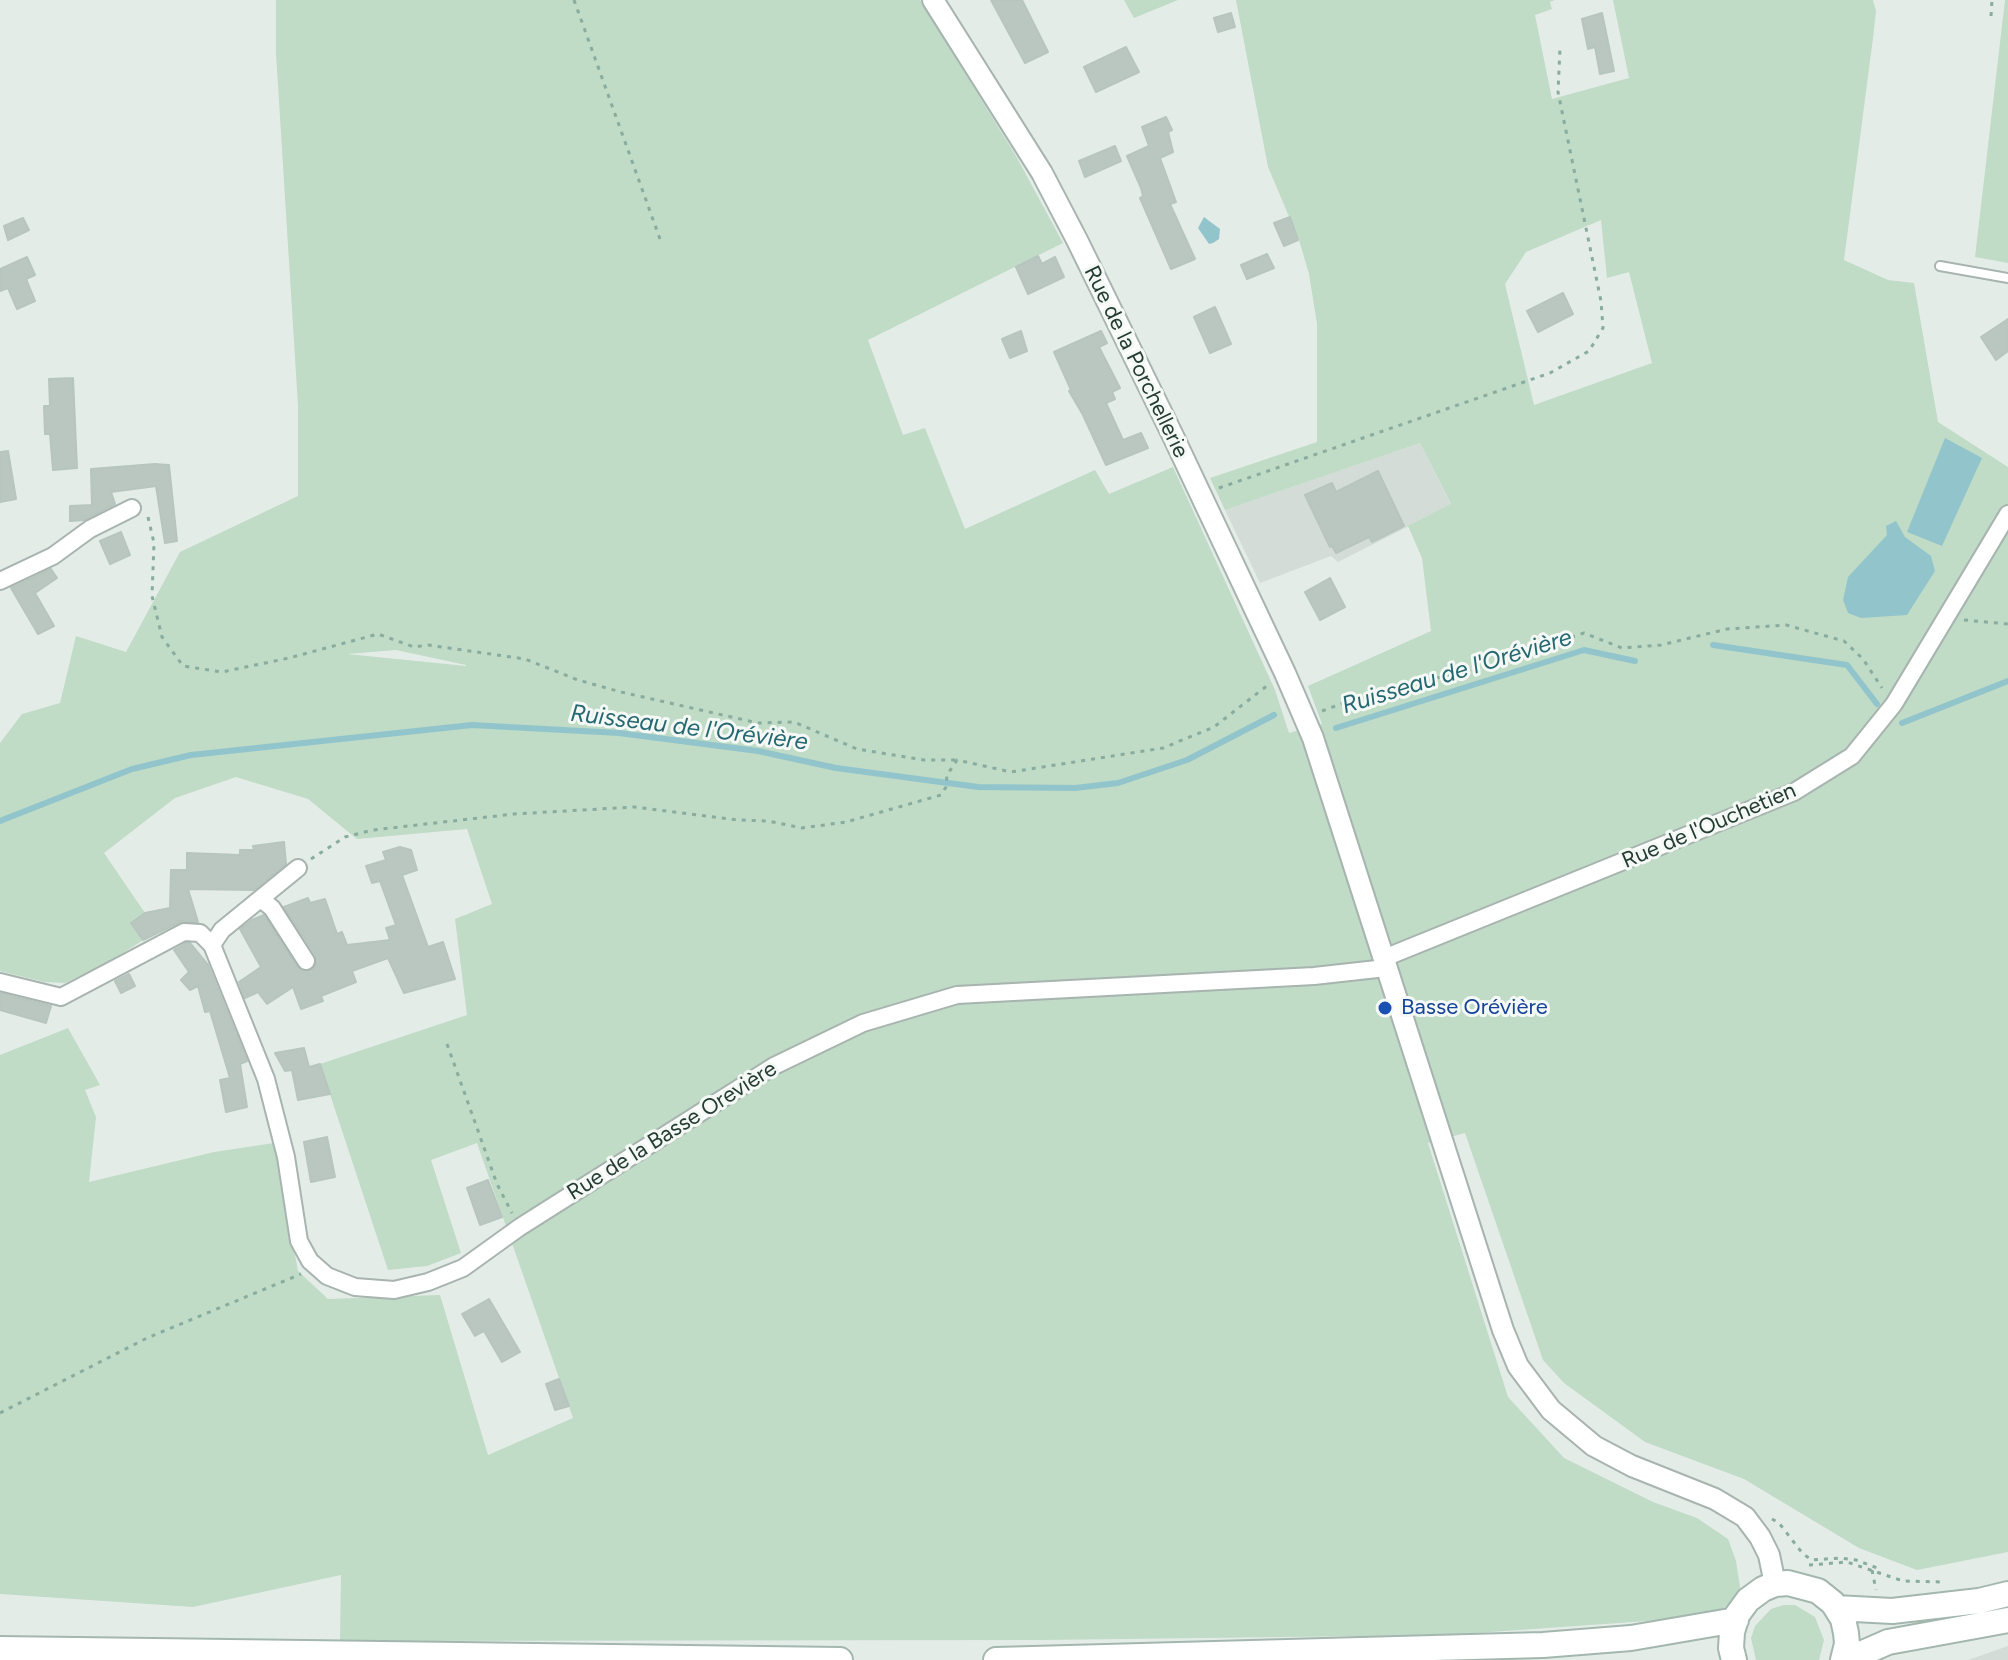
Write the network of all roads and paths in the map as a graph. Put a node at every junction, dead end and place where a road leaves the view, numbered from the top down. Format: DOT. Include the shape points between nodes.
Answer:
graph roads {
  1 [pos="574,0"];
  2 [pos="933,0"];
  3 [pos="1992,0"];
  4 [pos="1991,16"];
  5 [pos="1560,48"];
  6 [pos="660,239"];
  7 [pos="1940,266"];
  8 [pos="2008,278"];
  9 [pos="1200,494"];
  10 [pos="132,508"];
  11 [pos="2008,514"];
  12 [pos="0,581"];
  13 [pos="1947,616"];
  14 [pos="2008,624"];
  15 [pos="1285,673"];
  16 [pos="1894,704"];
  17 [pos="1315,714"];
  18 [pos="957,760"];
  19 [pos="298,868"];
  20 [pos="262,900"];
  21 [pos="212,945"];
  22 [pos="306,961"];
  23 [pos="1385,963"];
  24 [pos="0,982"];
  25 [pos="447,1044"];
  26 [pos="520,1227"];
  27 [pos="317,1268"];
  28 [pos="0,1413"];
  29 [pos="1769,1516"];
  30 [pos="1808,1566"];
  31 [pos="1880,1569"];
  32 [pos="1948,1582"];
  33 [pos="1775,1584"];
  34 [pos="2008,1594"];
  35 [pos="1836,1608"];
  36 [pos="1736,1620"];
  37 [pos="2008,1620"];
  38 [pos="0,1649"];
  39 [pos="673,1658"];
  40 [pos="840,1660"];
  41 [pos="996,1660"];
  42 [pos="1734,1660"];
  43 [pos="1845,1660"];
  1 -- 6 [label="path"];
  2 -- 9 [label="street, Rue de la Porchellerie" via="1042,173"];
  3 -- 4 [label="path"];
  5 -- 9 [label="path" via="1558,92 1601,301 1603,328 1589,351 1550,373"];
  7 -- 8 [label="lane"];
  9 -- 15 [label="street, Rue de la Porchellerie"];
  10 -- 12 [label="street"];
  10 -- 18 [label="path" via="147,514 154,543 152,596 162,637 183,666 222,672 378,634 414,647 525,659 621,692 758,723 794,722 857,749"];
  11 -- 13 [label="street, Rue de l'Ouchetien"];
  13 -- 14 [label="path"];
  13 -- 16 [label="street, Rue de l'Ouchetien"];
  15 -- 18 [label="path" via="1214,727 1163,748 1011,772"];
  15 -- 23 [label="street, Rue de la Porchellerie" via="1313,738"];
  16 -- 17 [label="path" via="1844,641 1786,625 1727,629 1622,648 1584,633"];
  16 -- 23 [label="street, Rue de l'Ouchetien" via="1852,756 1794,792"];
  18 -- 19 [label="path" via="941,795 846,822 802,828 634,807 514,814 373,830 345,837"];
  19 -- 20 [label="street"];
  20 -- 21 [label="street" via="222,930"];
  20 -- 22 [label="street"];
  21 -- 24 [label="street" via="200,933 184,932 61,997"];
  21 -- 27 [label="street" via="266,1079 286,1157 299,1241"];
  23 -- 26 [label="street, Rue de la Basse Orevière" via="1299,977 957,995 863,1023 774,1066"];
  23 -- 33 [label="street, Rue de la Porchellerie" via="1503,1330 1526,1379 1551,1410 1594,1446 1745,1517 1765,1546"];
  25 -- 26 [label="path" via="497,1184"];
  26 -- 27 [label="street, Rue de la Basse Orevière" via="463,1268 394,1290 355,1287"];
  27 -- 28 [label="path" via="147,1338"];
  29 -- 31 [label="path" via="1812,1560 1856,1560"];
  30 -- 32 [label="path" via="1847,1562 1903,1581"];
  33 -- 35 [label="main road" via="1800,1584 1818,1591"];
  33 -- 36 [label="main road" via="1748,1600"];
  34 -- 35 [label="main road" via="1892,1611"];
  35 -- 43 [label="main road" via="1846,1633"];
  36 -- 41 [label="main road" via="1631,1638 1543,1645"];
  36 -- 42 [label="main road"];
  37 -- 43 [label="main road" via="1888,1642"];
  38 -- 39 [label="main road"];
  39 -- 40 [label="main road"];
}
